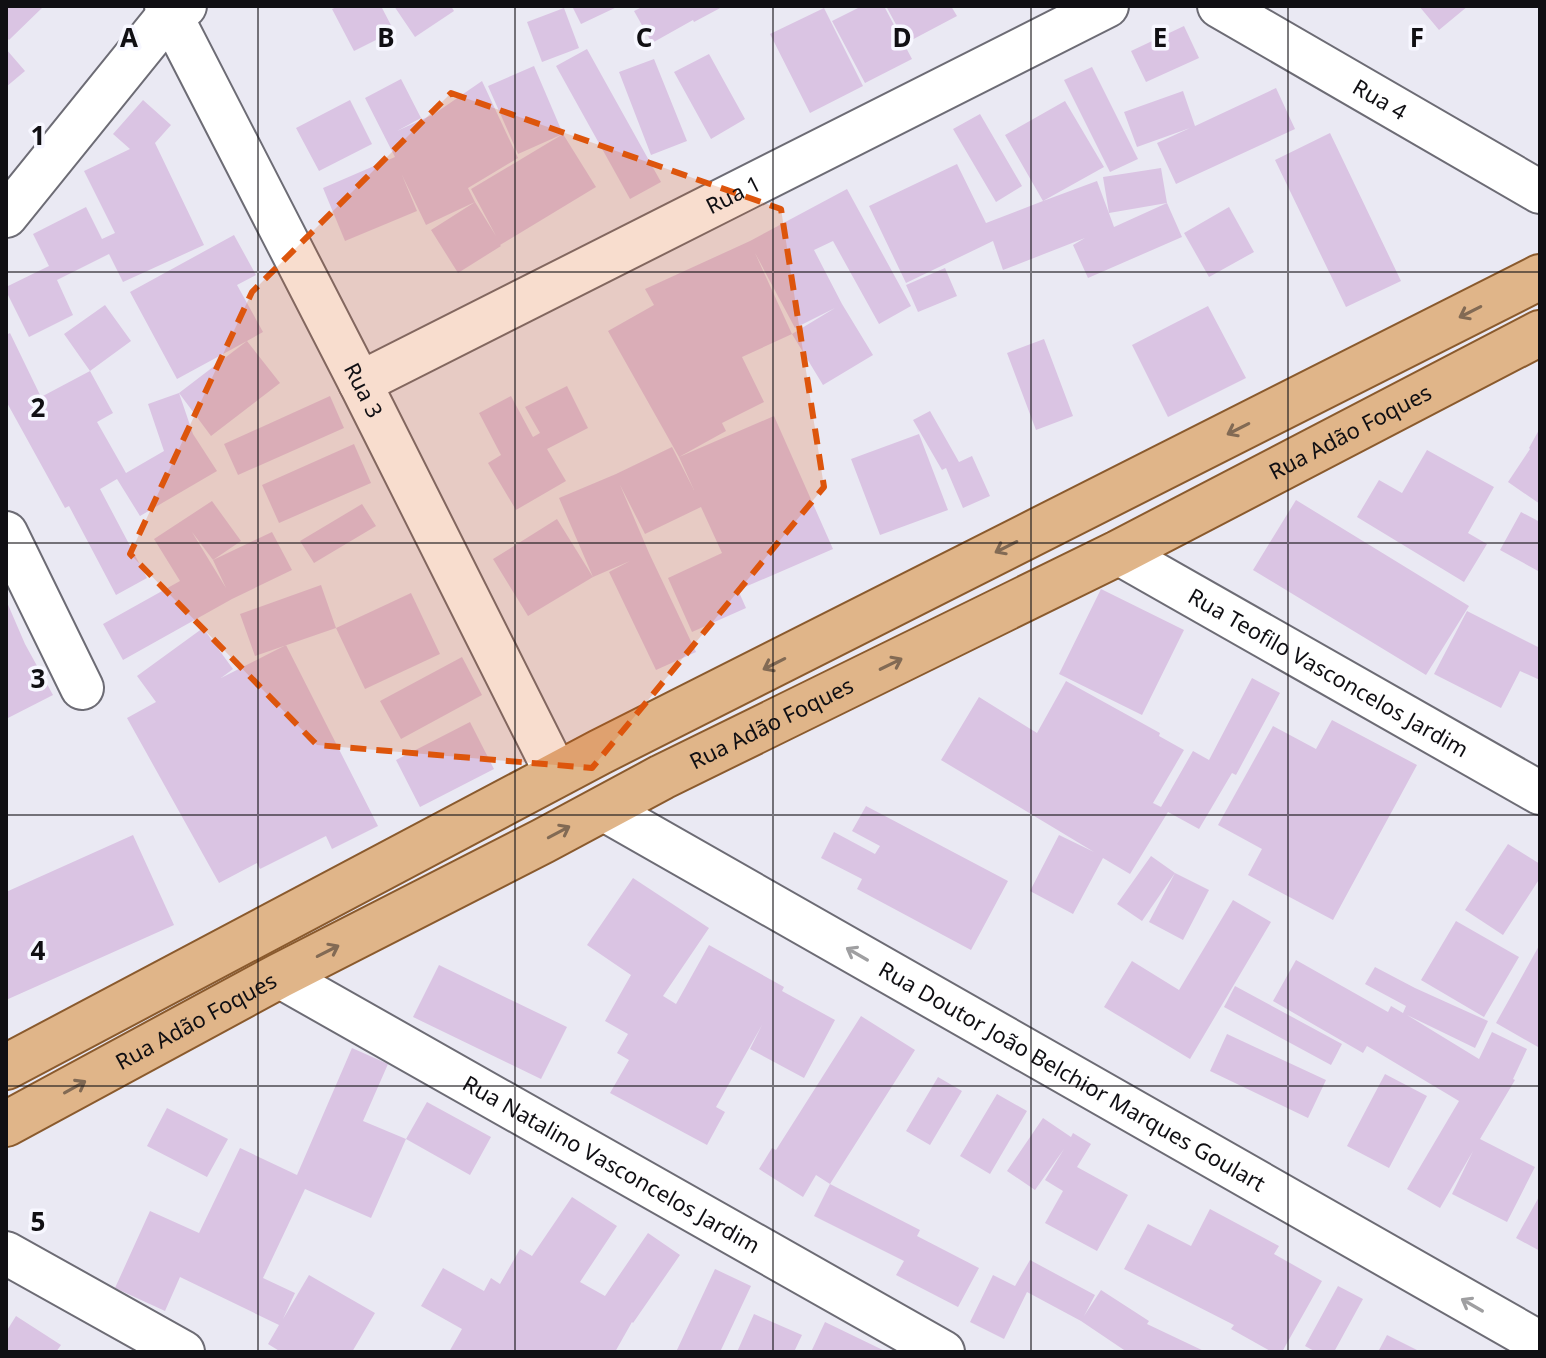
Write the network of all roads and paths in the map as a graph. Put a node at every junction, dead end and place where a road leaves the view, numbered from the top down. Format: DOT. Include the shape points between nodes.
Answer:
graph roads {
  1 [pos="1107,6"];
  2 [pos="1219,6"];
  3 [pos="174,8"];
  4 [pos="1540,192"];
  5 [pos="6,216"];
  6 [pos="1540,277"];
  7 [pos="1540,333"];
  8 [pos="360,383"];
  9 [pos="6,533"];
  10 [pos="1118,553"];
  11 [pos="82,688"];
  12 [pos="557,775"];
  13 [pos="1540,793"];
  14 [pos="603,809"];
  15 [pos="279,976"];
  16 [pos="6,1067"];
  17 [pos="6,1124"];
  18 [pos="6,1253"];
  19 [pos="1540,1343"];
  20 [pos="183,1352"];
  21 [pos="943,1352"];
  1 -- 8 [label="street, Rua 1"];
  2 -- 4 [label="street, Rua 4"];
  3 -- 5 [label="street"];
  3 -- 8 [label="street, Rua 3"];
  6 -- 12 [label="main road, Rua Adão Foques, one-way"];
  7 -- 10 [label="main road, Rua Adão Foques"];
  8 -- 12 [label="street, Rua 3"];
  9 -- 11 [label="street"];
  10 -- 13 [label="street, Rua Teofilo Vasconcelos Jardim"];
  14 -- 10 [label="main road, Rua Adão Foques, one-way"];
  12 -- 16 [label="main road, Rua Adão Foques"];
  15 -- 14 [label="main road, Rua Adão Foques, one-way"];
  19 -- 14 [label="street, Rua Doutor João Belchior Marques Goulart, one-way"];
  17 -- 15 [label="main road, Rua Adão Foques, one-way"];
  15 -- 21 [label="street, Rua Natalino Vasconcelos Jardim"];
  18 -- 20 [label="street"];
}
